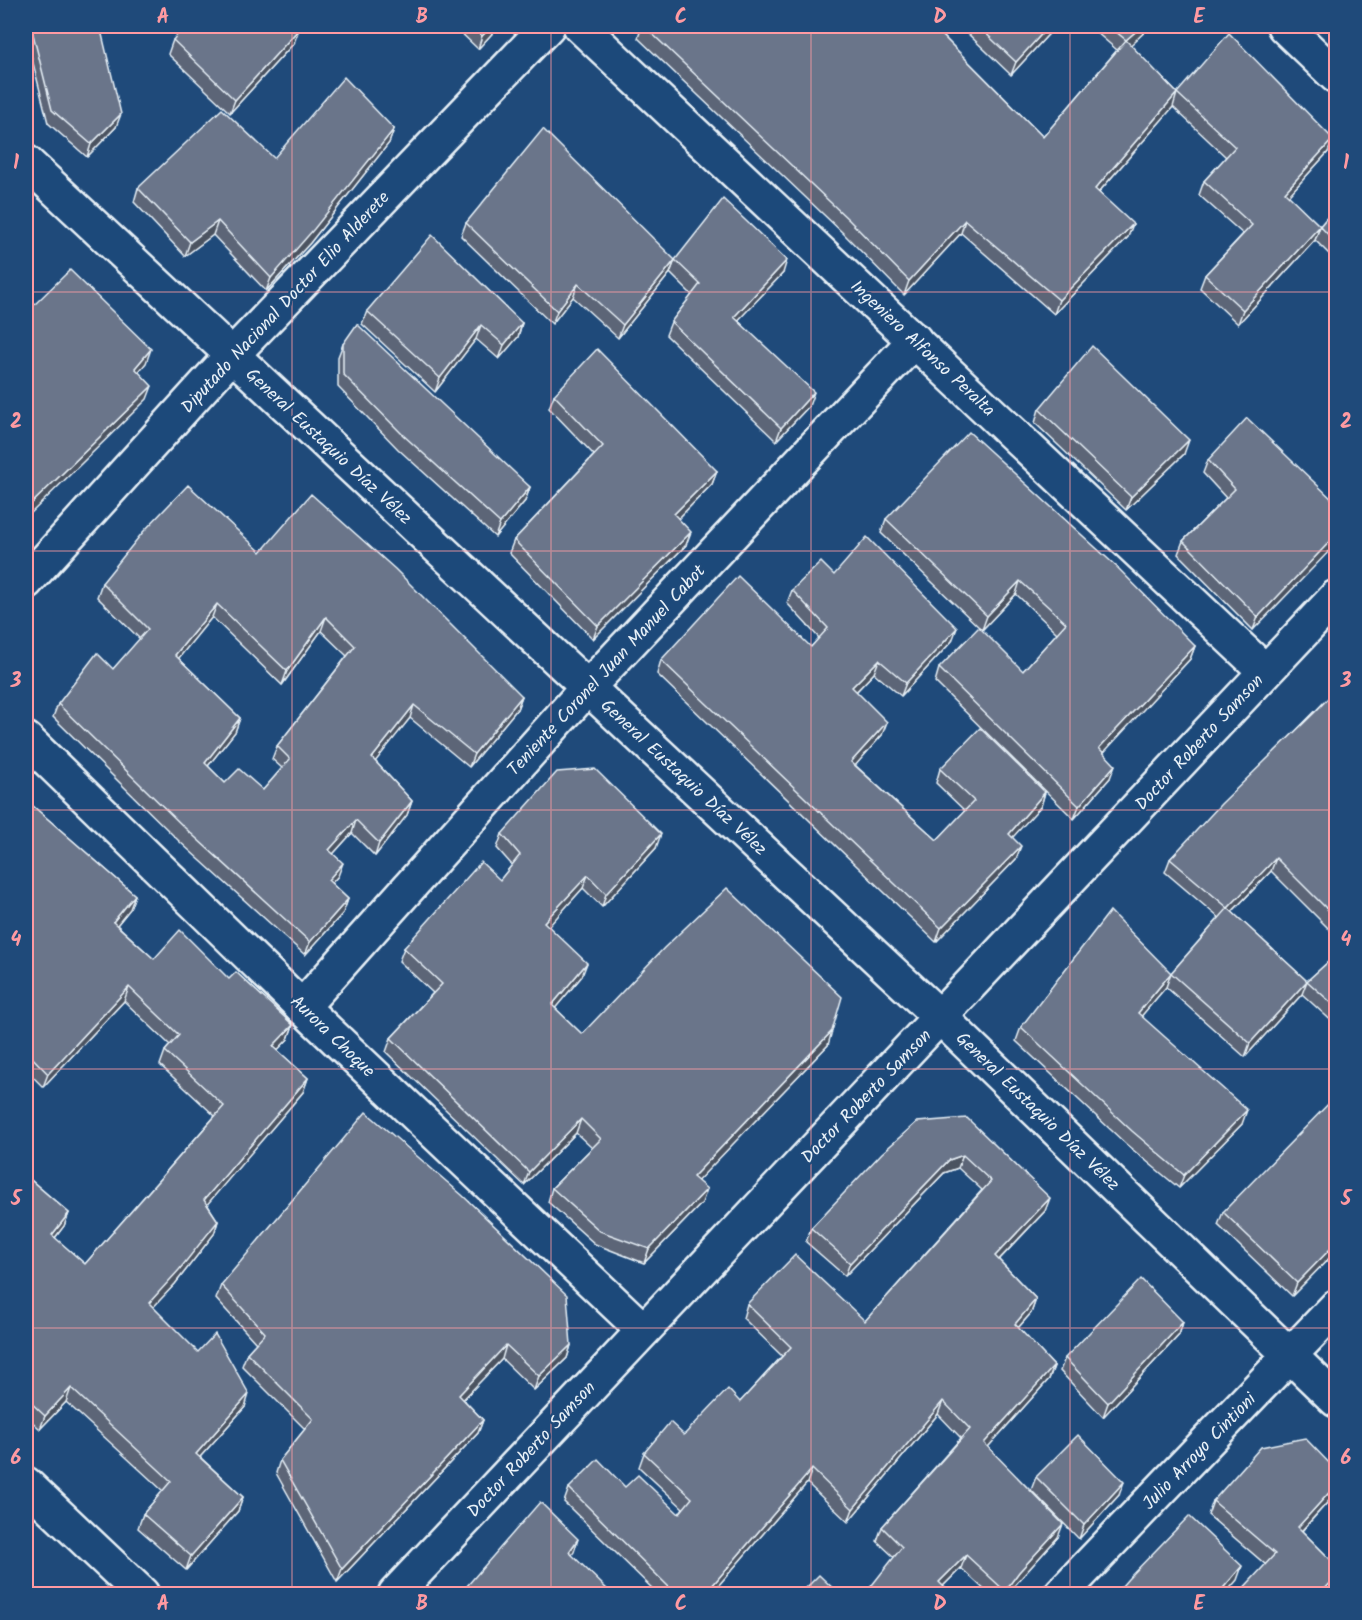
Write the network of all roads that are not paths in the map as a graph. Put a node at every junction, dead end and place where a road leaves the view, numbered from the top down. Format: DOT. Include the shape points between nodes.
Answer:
graph roads {
  1 [pos="548,26"];
  2 [pos="580,26"];
  3 [pos="1284,26"];
  4 [pos="1336,76"];
  5 [pos="26,162"];
  6 [pos="915,340"];
  7 [pos="232,355"];
  8 [pos="26,582"];
  9 [pos="1336,597"];
  10 [pos="1265,671"];
  11 [pos="588,687"];
  12 [pos="26,739"];
  13 [pos="302,1007"];
  14 [pos="942,1018"];
  15 [pos="1336,1307"];
  16 [pos="643,1329"];
  17 [pos="1290,1356"];
  18 [pos="1336,1400"];
  19 [pos="26,1484"];
  20 [pos="142,1594"];
  21 [pos="395,1594"];
  22 [pos="1060,1594"];
  1 -- 7 [label="street, Diputado Nacional Doctor Elio Alderete"];
  2 -- 6 [label="street, Ingeniero Alfonso Peralta"];
  3 -- 4 [label="street"];
  5 -- 7 [label="street, General Eustaquio Díaz Vélez"];
  6 -- 10 [label="street, Ingeniero Alfonso Peralta"];
  6 -- 11 [label="street, Teniente Coronel Juan Manuel Cabot"];
  7 -- 8 [label="street, Diputado Nacional Doctor Elio Alderete"];
  7 -- 11 [label="street, General Eustaquio Díaz Vélez"];
  9 -- 10 [label="street, Doctor Roberto Samson"];
  10 -- 14 [label="street, Doctor Roberto Samson"];
  11 -- 13 [label="street, Teniente Coronel Juan Manuel Cabot"];
  11 -- 14 [label="street, General Eustaquio Díaz Vélez"];
  12 -- 13 [label="street, Aurora Choque"];
  13 -- 16 [label="street, Aurora Choque"];
  14 -- 16 [label="street, Doctor Roberto Samson"];
  14 -- 17 [label="street, General Eustaquio Díaz Vélez"];
  15 -- 17 [label="street, Julio Arroyo Cintioni"];
  16 -- 21 [label="street, Doctor Roberto Samson"];
  17 -- 18 [label="street, General Eustaquio Díaz Vélez"];
  17 -- 22 [label="street, Julio Arroyo Cintioni"];
  19 -- 20 [label="street"];
}
